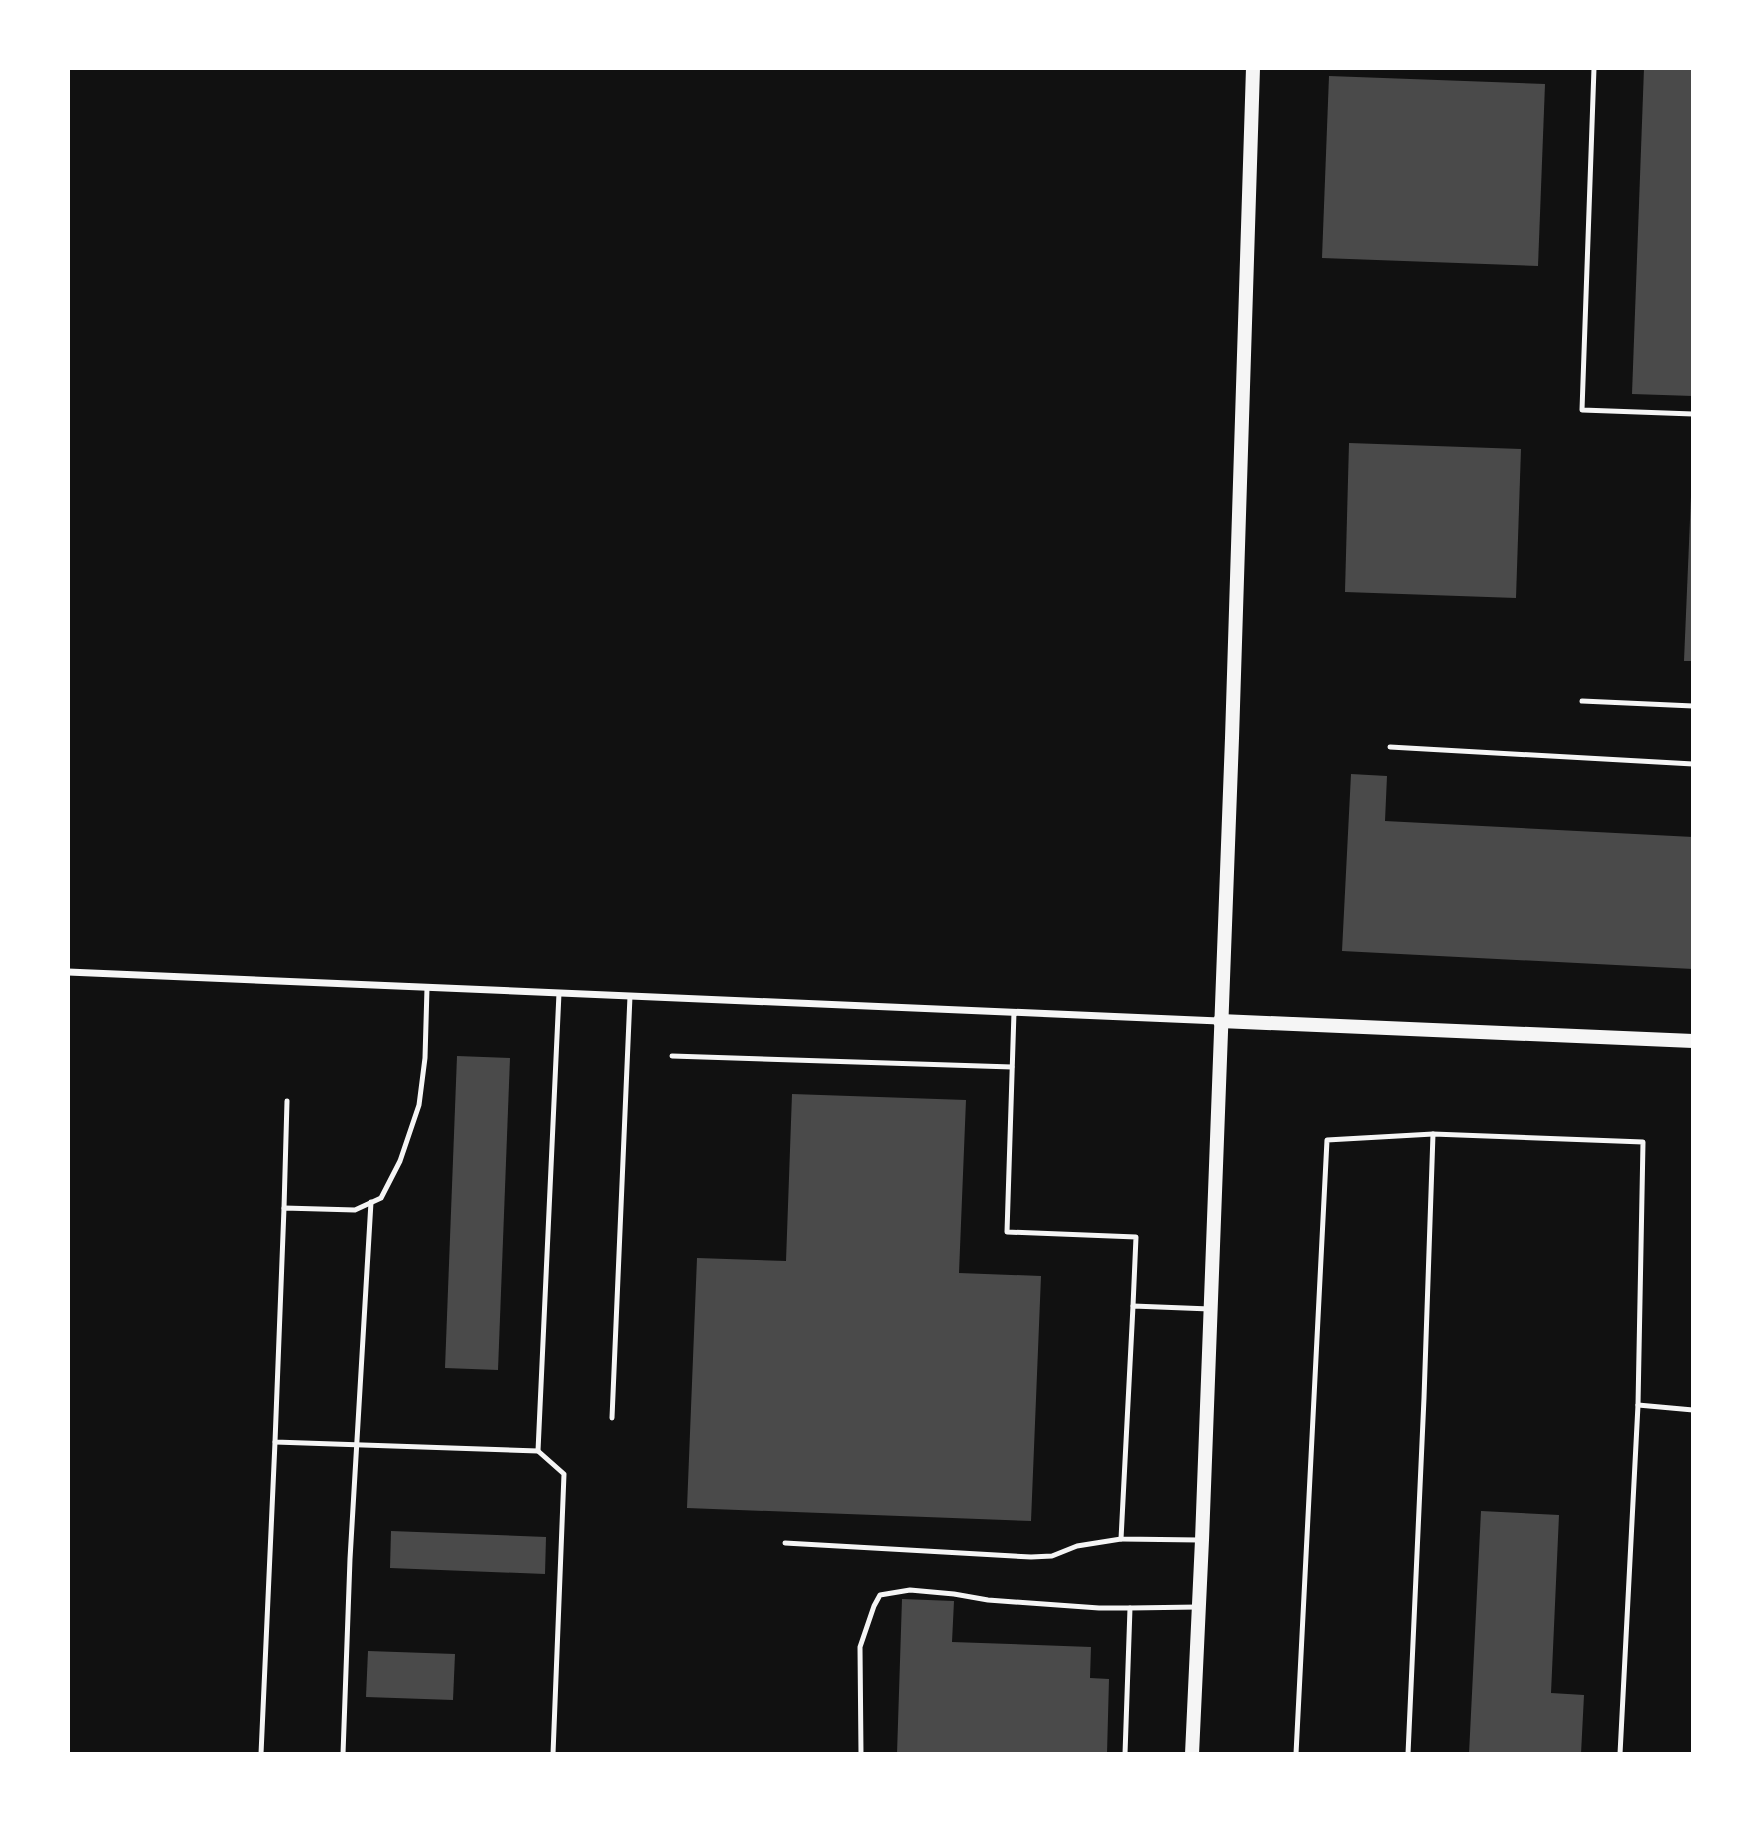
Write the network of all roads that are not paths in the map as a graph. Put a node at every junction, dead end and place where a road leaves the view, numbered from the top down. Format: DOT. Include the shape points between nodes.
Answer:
graph roads {
  1 [pos="1254,68"];
  2 [pos="1594,68"];
  3 [pos="1693,414"];
  4 [pos="1582,701"];
  5 [pos="1693,706"];
  6 [pos="1390,747"];
  7 [pos="1693,764"];
  8 [pos="68,972"];
  9 [pos="427,988"];
  10 [pos="559,993"];
  11 [pos="630,996"];
  12 [pos="1014,1012"];
  13 [pos="1220,1021"];
  14 [pos="1693,1041"];
  15 [pos="672,1056"];
  16 [pos="1012,1068"];
  17 [pos="288,1101"];
  18 [pos="1433,1134"];
  19 [pos="370,1202"];
  20 [pos="284,1208"];
  21 [pos="1133,1306"];
  22 [pos="1210,1308"];
  23 [pos="1638,1405"];
  24 [pos="1693,1410"];
  25 [pos="612,1418"];
  26 [pos="275,1441"];
  27 [pos="358,1445"];
  28 [pos="538,1451"];
  29 [pos="1121,1539"];
  30 [pos="1202,1540"];
  31 [pos="785,1543"];
  32 [pos="1198,1607"];
  33 [pos="1130,1608"];
  34 [pos="261,1754"];
  35 [pos="343,1754"];
  36 [pos="553,1754"];
  37 [pos="861,1754"];
  38 [pos="1125,1754"];
  39 [pos="1192,1754"];
  40 [pos="1296,1754"];
  41 [pos="1408,1754"];
  42 [pos="1620,1754"];
  1 -- 13 [label="main road"];
  2 -- 3 [label="lane" via="1582,410"];
  4 -- 5 [label="lane"];
  6 -- 7 [label="lane"];
  8 -- 9 [label="street"];
  9 -- 10 [label="street"];
  9 -- 19 [label="lane" via="419,1105 400,1161 381,1198"];
  10 -- 11 [label="street"];
  10 -- 28 [label="lane"];
  11 -- 12 [label="street"];
  11 -- 25 [label="lane"];
  12 -- 13 [label="street"];
  12 -- 16 [label="lane"];
  13 -- 14 [label="main road"];
  13 -- 22 [label="main road"];
  15 -- 16 [label="lane"];
  16 -- 21 [label="lane" via="1007,1232 1136,1237"];
  17 -- 20 [label="lane"];
  18 -- 23 [label="lane" via="1643,1142"];
  18 -- 40 [label="lane" via="1327,1140"];
  18 -- 41 [label="lane"];
  19 -- 20 [label="lane" via="355,1210"];
  19 -- 27 [label="lane"];
  20 -- 26 [label="lane"];
  21 -- 22 [label="lane"];
  21 -- 29 [label="lane"];
  22 -- 30 [label="main road"];
  23 -- 24 [label="lane"];
  23 -- 42 [label="lane"];
  26 -- 27 [label="lane"];
  26 -- 34 [label="lane"];
  27 -- 28 [label="lane"];
  27 -- 35 [label="lane"];
  28 -- 36 [label="lane" via="564,1474"];
  29 -- 30 [label="lane"];
  29 -- 31 [label="lane" via="1031,1557"];
  30 -- 32 [label="main road"];
  32 -- 33 [label="lane"];
  32 -- 39 [label="main road"];
  33 -- 37 [label="lane" via="988,1600 910,1590 880,1595 860,1647"];
  33 -- 38 [label="lane"];
}
